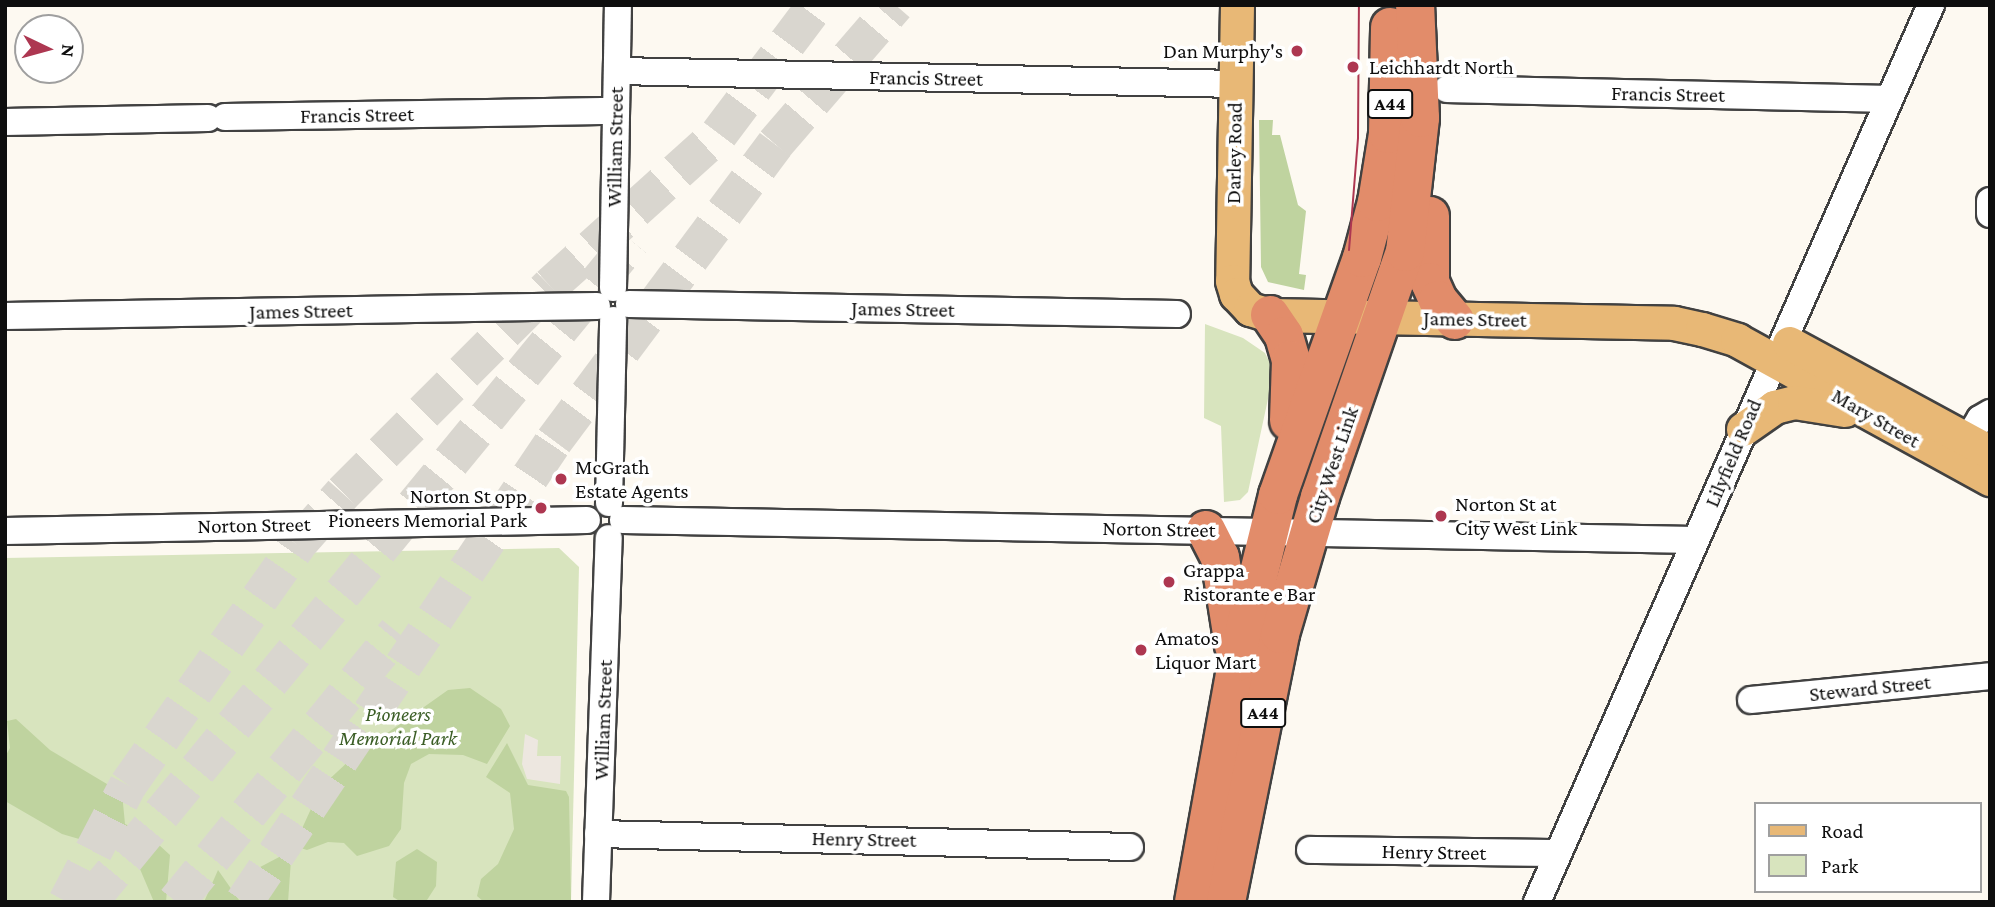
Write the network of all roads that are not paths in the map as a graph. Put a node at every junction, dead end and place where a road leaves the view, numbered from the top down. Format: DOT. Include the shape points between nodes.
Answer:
graph roads {
  1 [pos="618,5"];
  2 [pos="1237,5"];
  3 [pos="1390,5"];
  4 [pos="1415,5"];
  5 [pos="1930,5"];
  6 [pos="617,71"];
  7 [pos="1236,84"];
  8 [pos="1447,89"];
  9 [pos="1889,99"];
  10 [pos="616,111"];
  11 [pos="5,122"];
  12 [pos="1416,164"];
  13 [pos="613,305"];
  14 [pos="1255,308"];
  15 [pos="1177,314"];
  16 [pos="5,316"];
  17 [pos="1342,317"];
  18 [pos="1386,318"];
  19 [pos="1455,320"];
  20 [pos="1778,350"];
  21 [pos="1990,413"];
  22 [pos="1867,416"];
  23 [pos="1742,429"];
  24 [pos="1293,450"];
  25 [pos="1970,450"];
  26 [pos="1990,479"];
  27 [pos="614,520"];
  28 [pos="1206,530"];
  29 [pos="1269,530"];
  30 [pos="5,531"];
  31 [pos="1310,532"];
  32 [pos="1695,540"];
  33 [pos="1237,662"];
  34 [pos="1990,676"];
  35 [pos="1751,700"];
  36 [pos="598,834"];
  37 [pos="1130,847"];
  38 [pos="1310,850"];
  39 [pos="1558,853"];
  40 [pos="596,902"];
  41 [pos="1194,902"];
  42 [pos="1226,902"];
  43 [pos="1537,902"];
  1 -- 6 [label="street, William Street"];
  2 -- 7 [label="main road, Darley Road"];
  3 -- 17 [label="highway, A44" via="1388,134 1377,202"];
  4 -- 12 [label="highway, A44" via="1420,118"];
  5 -- 9 [label="street, Lilyfield Road"];
  6 -- 7 [label="street, Francis Street"];
  6 -- 10 [label="street, William Street"];
  7 -- 14 [label="main road, Darley Road" via="1232,273"];
  8 -- 9 [label="street, Francis Street"];
  9 -- 20 [label="street, Lilyfield Road"];
  10 -- 11 [label="street, Francis Street"];
  10 -- 13 [label="street, William Street"];
  12 -- 18 [label="highway, A44" via="1405,252"];
  12 -- 19 [label="highway" via="1431,203 1430,282"];
  13 -- 15 [label="street, James Street"];
  13 -- 16 [label="street, James Street"];
  13 -- 27 [label="street, William Street"];
  14 -- 17 [label="main road, James Street"];
  14 -- 24 [label="highway" via="1284,336 1292,360 1288,430"];
  17 -- 18 [label="main road, James Street"];
  17 -- 24 [label="highway, City West Link / A44"];
  18 -- 19 [label="main road, James Street"];
  18 -- 31 [label="highway, City West Link / A44"];
  19 -- 20 [label="main road, James Street" via="1674,323 1722,317 1745,321"];
  20 -- 22 [label="main road, Mary Street"];
  20 -- 23 [label="street, Lilyfield Road"];
  20 -- 25 [label="main road, Mary Street"];
  21 -- 25 [label="street"];
  22 -- 23 [label="main road" via="1808,401 1794,402 1774,407"];
  22 -- 25 [label="main road, Mary Street"];
  23 -- 32 [label="street, Lilyfield Road"];
  24 -- 29 [label="highway, City West Link / A44"];
  25 -- 26 [label="main road"];
  27 -- 28 [label="street, Norton Street"];
  27 -- 30 [label="street, Norton Street" via="596,536 587,520"];
  27 -- 36 [label="street, William Street"];
  28 -- 29 [label="street, Norton Street"];
  28 -- 33 [label="highway" via="1220,557"];
  29 -- 31 [label="street, Norton Street"];
  29 -- 33 [label="highway, City West Link / A44"];
  31 -- 32 [label="street, Norton Street"];
  31 -- 42 [label="highway, City West Link / A44" via="1280,634"];
  32 -- 39 [label="street, Lilyfield Road"];
  33 -- 41 [label="highway, City West Link / A44"];
  34 -- 35 [label="street, Steward Street"];
  36 -- 37 [label="street, Henry Street"];
  36 -- 40 [label="street, William Street"];
  38 -- 39 [label="street, Henry Street"];
  39 -- 43 [label="street, Lilyfield Road"];
}
